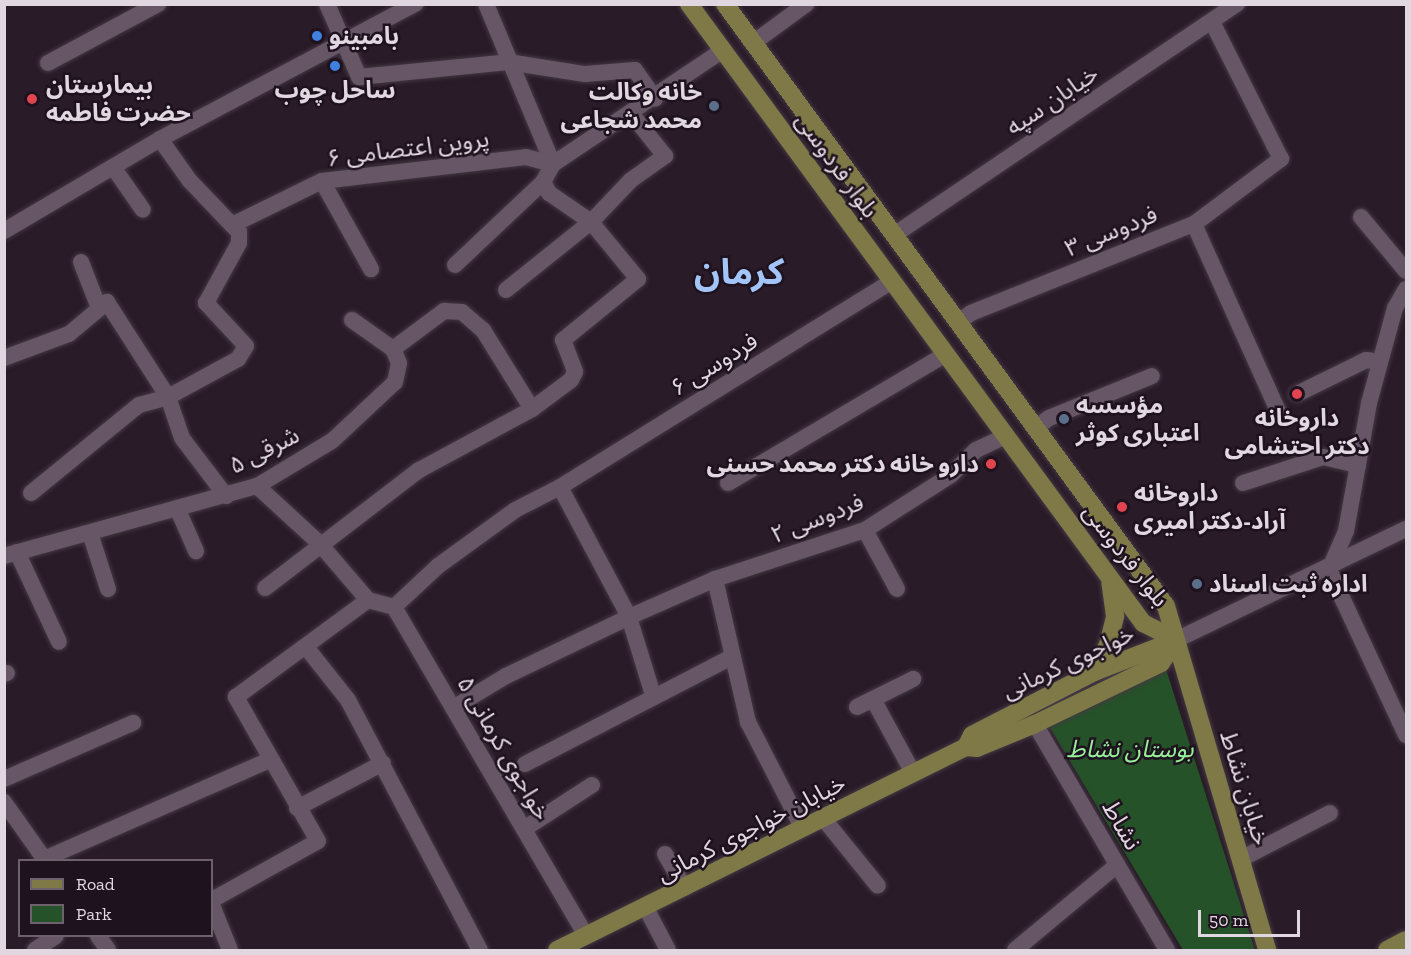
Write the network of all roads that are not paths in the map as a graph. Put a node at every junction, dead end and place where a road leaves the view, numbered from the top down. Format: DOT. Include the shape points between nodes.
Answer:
graph roads {
  1 [pos="158,4"];
  2 [pos="327,4"];
  3 [pos="415,4"];
  4 [pos="486,4"];
  5 [pos="689,4"];
  6 [pos="725,4"];
  7 [pos="806,4"];
  8 [pos="1238,4"];
  9 [pos="1212,22"];
  10 [pos="345,39"];
  11 [pos="753,43"];
  12 [pos="723,50"];
  13 [pos="508,62"];
  14 [pos="48,63"];
  15 [pos="655,99"];
  16 [pos="630,112"];
  17 [pos="160,139"];
  18 [pos="552,164"];
  19 [pos="113,167"];
  20 [pos="322,181"];
  21 [pos="543,182"];
  22 [pos="143,210"];
  23 [pos="1361,217"];
  24 [pos="591,222"];
  25 [pos="1194,224"];
  26 [pos="232,225"];
  27 [pos="4,231"];
  28 [pos="894,235"];
  29 [pos="870,251"];
  30 [pos="81,262"];
  31 [pos="455,265"];
  32 [pos="371,269"];
  33 [pos="1407,272"];
  34 [pos="892,281"];
  35 [pos="1407,289"];
  36 [pos="506,290"];
  37 [pos="99,308"];
  38 [pos="352,320"];
  39 [pos="958,323"];
  40 [pos="393,348"];
  41 [pos="946,354"];
  42 [pos="4,358"];
  43 [pos="1380,362"];
  44 [pos="1152,376"];
  45 [pos="1297,394"];
  46 [pos="168,397"];
  47 [pos="532,409"];
  48 [pos="1278,411"];
  49 [pos="1035,428"];
  50 [pos="1006,436"];
  51 [pos="1358,465"];
  52 [pos="728,483"];
  53 [pos="1243,483"];
  54 [pos="257,486"];
  55 [pos="560,487"];
  56 [pos="31,493"];
  57 [pos="226,496"];
  58 [pos="178,510"];
  59 [pos="1407,529"];
  60 [pos="865,530"];
  61 [pos="90,533"];
  62 [pos="320,544"];
  63 [pos="196,551"];
  64 [pos="11,554"];
  65 [pos="1329,570"];
  66 [pos="1108,574"];
  67 [pos="715,579"];
  68 [pos="265,588"];
  69 [pos="108,589"];
  70 [pos="897,589"];
  71 [pos="368,600"];
  72 [pos="394,607"];
  73 [pos="629,617"];
  74 [pos="1176,640"];
  75 [pos="58,642"];
  76 [pos="306,646"];
  77 [pos="733,656"];
  78 [pos="1094,672"];
  79 [pos="913,680"];
  80 [pos="653,695"];
  81 [pos="873,699"];
  82 [pos="856,707"];
  83 [pos="453,708"];
  84 [pos="133,723"];
  85 [pos="1035,724"];
  86 [pos="1407,735"];
  87 [pos="966,747"];
  88 [pos="269,760"];
  89 [pos="383,763"];
  90 [pos="525,765"];
  91 [pos="913,773"];
  92 [pos="4,779"];
  93 [pos="592,785"];
  94 [pos="4,802"];
  95 [pos="297,808"];
  96 [pos="1330,813"];
  97 [pos="823,818"];
  98 [pos="10,822"];
  99 [pos="802,827"];
  100 [pos="524,829"];
  101 [pos="666,854"];
  102 [pos="44,859"];
  103 [pos="47,859"];
  104 [pos="1241,860"];
  105 [pos="1117,865"];
  106 [pos="878,886"];
  107 [pos="685,888"];
  108 [pos="213,899"];
  109 [pos="213,908"];
  110 [pos="645,908"];
  111 [pos="1258,916"];
  112 [pos="586,936"];
  113 [pos="55,937"];
  114 [pos="99,937"];
  115 [pos="1407,940"];
  116 [pos="557,950"];
  117 [pos="35,951"];
  118 [pos="108,951"];
  119 [pos="230,951"];
  120 [pos="480,951"];
  121 [pos="668,951"];
  122 [pos="1015,951"];
  123 [pos="1167,951"];
  124 [pos="1267,951"];
  125 [pos="1280,951"];
  126 [pos="1386,951"];
  1 -- 14 [label="street"];
  2 -- 10 [label="street"];
  3 -- 10 [label="street"];
  4 -- 13 [label="street"];
  5 -- 12 [label="main road, بلوار فردوسی"];
  6 -- 11 [label="main road, بلوار فردوسی"];
  7 -- 11 [label="street"];
  8 -- 9 [label="street, خیابان سپه"];
  9 -- 25 [label="street" via="1281,159"];
  9 -- 28 [label="street, خیابان سپه"];
  10 -- 13 [label="street" via="358,77"];
  10 -- 17 [label="street"];
  11 -- 28 [label="main road, بلوار فردوسی"];
  12 -- 15 [label="street"];
  12 -- 29 [label="main road, بلوار فردوسی"];
  13 -- 15 [label="street" via="585,74 635,70"];
  13 -- 18 [label="street"];
  15 -- 16 [label="street"];
  16 -- 18 [label="street"];
  16 -- 24 [label="street" via="666,156 631,180"];
  17 -- 19 [label="street"];
  17 -- 26 [label="street" via="190,181"];
  18 -- 20 [label="street, پروین اعتصامی ۶" via="526,157"];
  18 -- 21 [label="street"];
  19 -- 22 [label="street"];
  19 -- 27 [label="street"];
  20 -- 26 [label="street, پروین اعتصامی ۶"];
  20 -- 32 [label="street"];
  21 -- 24 [label="street" via="549,193"];
  21 -- 31 [label="street"];
  23 -- 33 [label="street"];
  24 -- 36 [label="street"];
  24 -- 47 [label="street" via="638,279 563,340 575,372 571,380"];
  25 -- 39 [label="street, فردوسی ۳" via="971,313"];
  25 -- 48 [label="street, فردوسی ۳"];
  26 -- 46 [label="street" via="239,232 239,243 206,303 246,346 238,359"];
  28 -- 29 [label="main road"];
  28 -- 39 [label="main road, بلوار فردوسی"];
  29 -- 34 [label="main road, بلوار فردوسی"];
  30 -- 37 [label="street"];
  34 -- 41 [label="main road, بلوار فردوسی"];
  34 -- 55 [label="street, فردوسی ۶"];
  35 -- 43 [label="street" via="1395,308"];
  37 -- 42 [label="street" via="69,334"];
  37 -- 46 [label="street" via="107,302"];
  38 -- 40 [label="street"];
  39 -- 49 [label="main road, بلوار فردوسی"];
  40 -- 47 [label="street" via="444,311 462,312 483,330"];
  40 -- 54 [label="street, شرقی ۵" via="399,363 395,382 332,441"];
  41 -- 50 [label="main road, بلوار فردوسی"];
  41 -- 52 [label="street"];
  43 -- 45 [label="street" via="1366,360"];
  43 -- 51 [label="street"];
  44 -- 49 [label="street" via="1049,418"];
  46 -- 56 [label="street" via="139,405"];
  46 -- 57 [label="street" via="182,438"];
  47 -- 62 [label="street" via="419,470"];
  49 -- 74 [label="main road, بلوار فردوسی" via="1167,606"];
  50 -- 60 [label="street, فردوسی ۲" via="976,450 951,475"];
  50 -- 66 [label="main road, بلوار فردوسی"];
  51 -- 53 [label="street" via="1323,457"];
  51 -- 65 [label="street" via="1346,531"];
  54 -- 57 [label="street, شرقی ۵"];
  54 -- 62 [label="street"];
  55 -- 72 [label="street, فردوسی ۶" via="514,510 438,566"];
  55 -- 73 [label="street"];
  57 -- 58 [label="street, شرقی ۵"];
  58 -- 61 [label="street, شرقی ۵"];
  58 -- 63 [label="street"];
  59 -- 65 [label="street"];
  60 -- 67 [label="street, فردوسی ۲"];
  60 -- 70 [label="street"];
  61 -- 64 [label="street, شرقی ۵"];
  61 -- 69 [label="street"];
  62 -- 68 [label="street"];
  62 -- 71 [label="street"];
  64 -- 75 [label="street"];
  65 -- 74 [label="street"];
  65 -- 86 [label="street"];
  66 -- 74 [label="main road, بلوار فردوسی" via="1143,623"];
  66 -- 78 [label="main road" via="1115,616 1108,645"];
  67 -- 73 [label="street, فردوسی ۲"];
  67 -- 77 [label="street"];
  71 -- 72 [label="street"];
  71 -- 76 [label="street"];
  72 -- 83 [label="street, خواجوی کرمانی ۵"];
  73 -- 80 [label="street"];
  73 -- 83 [label="street, فردوسی ۲" via="506,676"];
  74 -- 78 [label="main road, خواجوی کرمانی"];
  74 -- 85 [label="main road, خواجوی کرمانی" via="1161,663"];
  74 -- 104 [label="main road, خیابان نشاط"];
  76 -- 88 [label="street" via="236,697"];
  76 -- 89 [label="street" via="348,700"];
  77 -- 80 [label="street"];
  77 -- 99 [label="street" via="748,722"];
  78 -- 87 [label="main road, خواجوی کرمانی" via="972,735"];
  79 -- 81 [label="street"];
  80 -- 90 [label="street"];
  81 -- 82 [label="street"];
  81 -- 91 [label="street"];
  83 -- 100 [label="street, خواجوی کرمانی ۵"];
  84 -- 92 [label="street"];
  85 -- 87 [label="main road, خواجوی کرمانی" via="977,748"];
  85 -- 105 [label="street, نشاط"];
  87 -- 91 [label="main road, خیابان خواجوی کرمانی"];
  88 -- 95 [label="street"];
  88 -- 103 [label="street"];
  89 -- 95 [label="street"];
  89 -- 120 [label="street"];
  91 -- 97 [label="main road, خیابان خواجوی کرمانی"];
  93 -- 100 [label="street"];
  94 -- 98 [label="street"];
  95 -- 108 [label="street" via="318,841"];
  96 -- 104 [label="street"];
  97 -- 99 [label="main road, خیابان خواجوی کرمانی"];
  97 -- 106 [label="street"];
  98 -- 102 [label="street"];
  99 -- 107 [label="main road, خیابان خواجوی کرمانی"];
  100 -- 112 [label="street, خواجوی کرمانی ۵"];
  101 -- 107 [label="street"];
  104 -- 111 [label="main road, خیابان نشاط"];
  105 -- 122 [label="street"];
  105 -- 123 [label="street, نشاط"];
  107 -- 110 [label="main road, خیابان خواجوی کرمانی"];
  109 -- 119 [label="street"];
  110 -- 112 [label="main road, خیابان خواجوی کرمانی"];
  110 -- 121 [label="street"];
  111 -- 124 [label="main road, خیابان نشاط"];
  111 -- 125 [label="main road"];
  112 -- 116 [label="main road, خیابان خواجوی کرمانی"];
  113 -- 117 [label="street"];
  114 -- 118 [label="street"];
  115 -- 126 [label="main road"];
}
